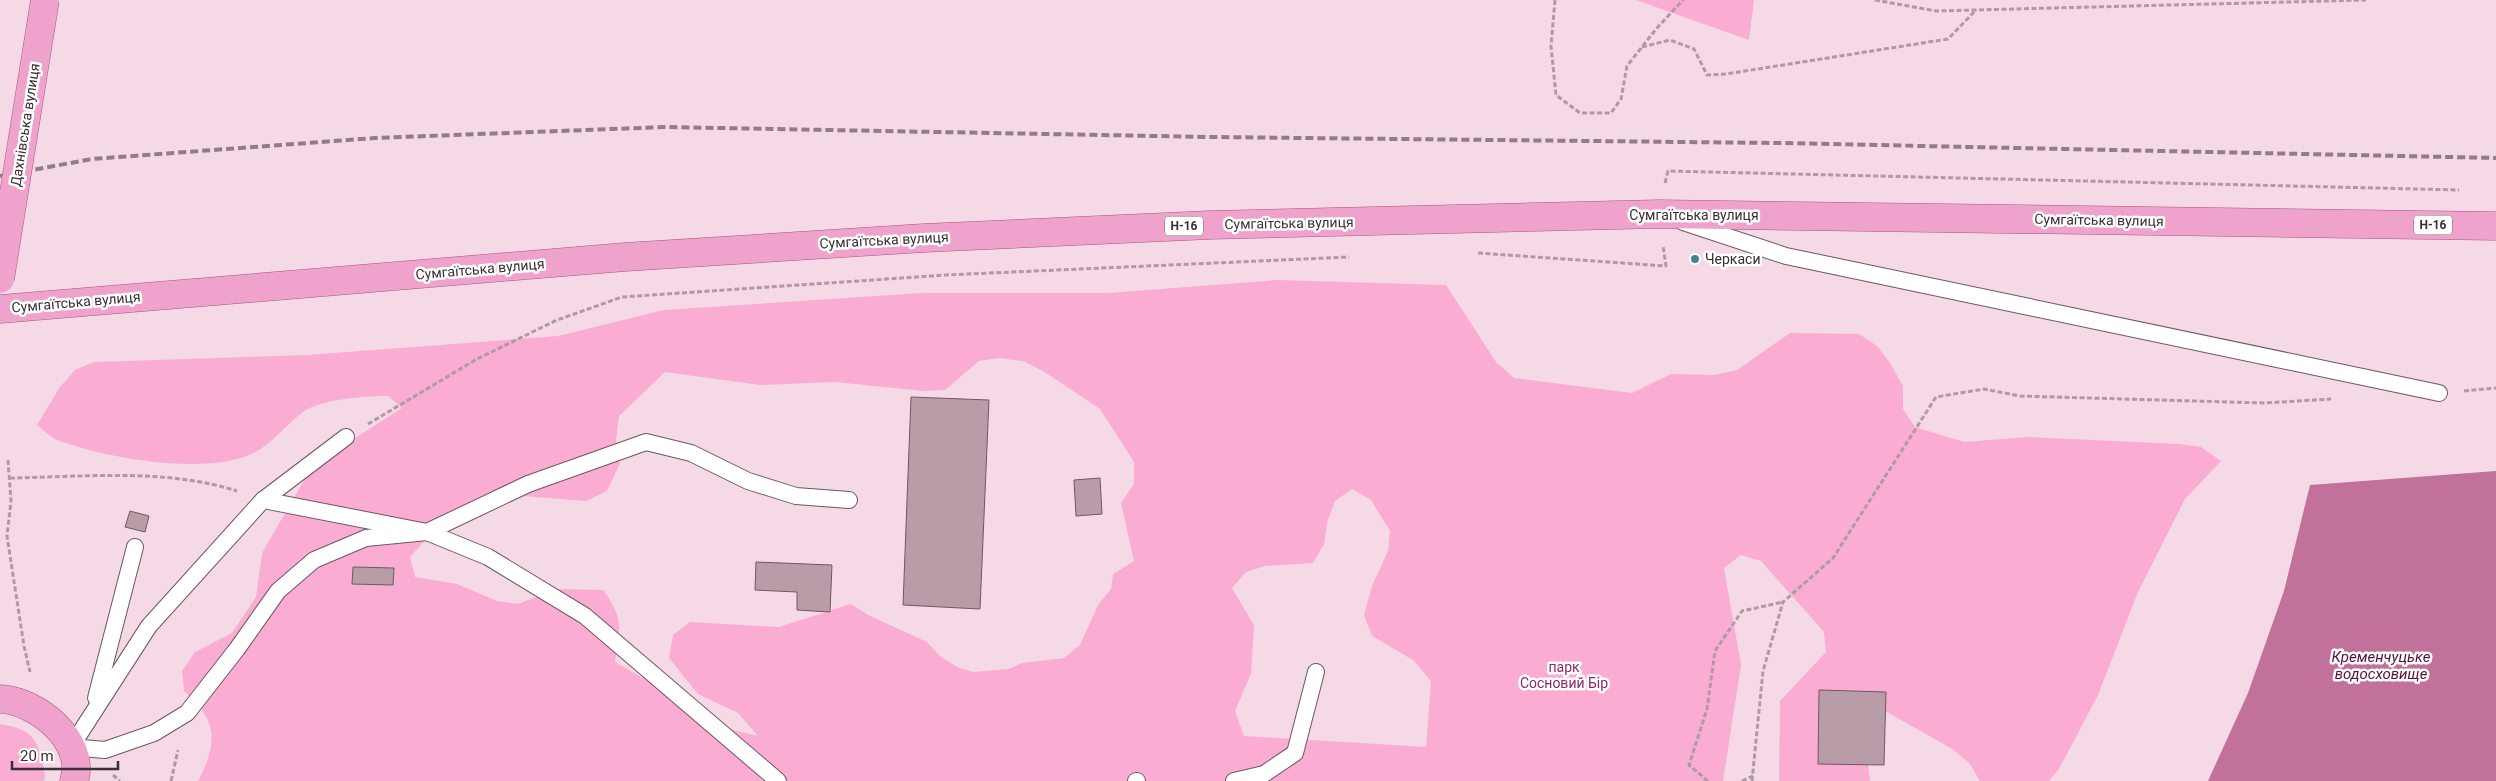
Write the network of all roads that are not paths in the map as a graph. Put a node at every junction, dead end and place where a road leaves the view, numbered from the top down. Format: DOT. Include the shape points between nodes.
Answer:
graph roads {
  1 [pos="45,0"];
  2 [pos="1659,214"];
  3 [pos="2496,226"];
  4 [pos="0,279"];
  5 [pos="0,309"];
  6 [pos="2438,393"];
  7 [pos="346,437"];
  8 [pos="263,500"];
  9 [pos="849,500"];
  10 [pos="427,532"];
  11 [pos="135,547"];
  12 [pos="1316,672"];
  13 [pos="0,699"];
  14 [pos="91,716"];
  15 [pos="71,747"];
  16 [pos="74,781"];
  17 [pos="778,781"];
  18 [pos="1234,781"];
  1 -- 4 [label="main road, Дахнівська вулиця, bridge"];
  2 -- 3 [label="main road, Сумгаїтська вулиця / Н-16"];
  2 -- 5 [label="main road, Сумгаїтська вулиця / Н-16" via="1210,225 924,238 624,257"];
  2 -- 6 [label="lane" via="1786,256"];
  7 -- 8 [label="lane"];
  8 -- 10 [label="lane"];
  8 -- 14 [label="lane" via="149,626"];
  9 -- 10 [label="lane" via="796,496 748,480 691,453 646,442 528,484"];
  10 -- 15 [label="lane" via="366,538 314,560 278,591 186,713 154,733 104,750"];
  10 -- 17 [label="lane" via="488,557 585,616"];
  11 -- 14 [label="lane"];
  12 -- 18 [label="lane" via="1295,753 1264,774"];
  13 -- 15 [label="main road" via="29,706 54,725"];
  14 -- 15 [label="lane"];
  15 -- 16 [label="main road" via="77,762"];
}
